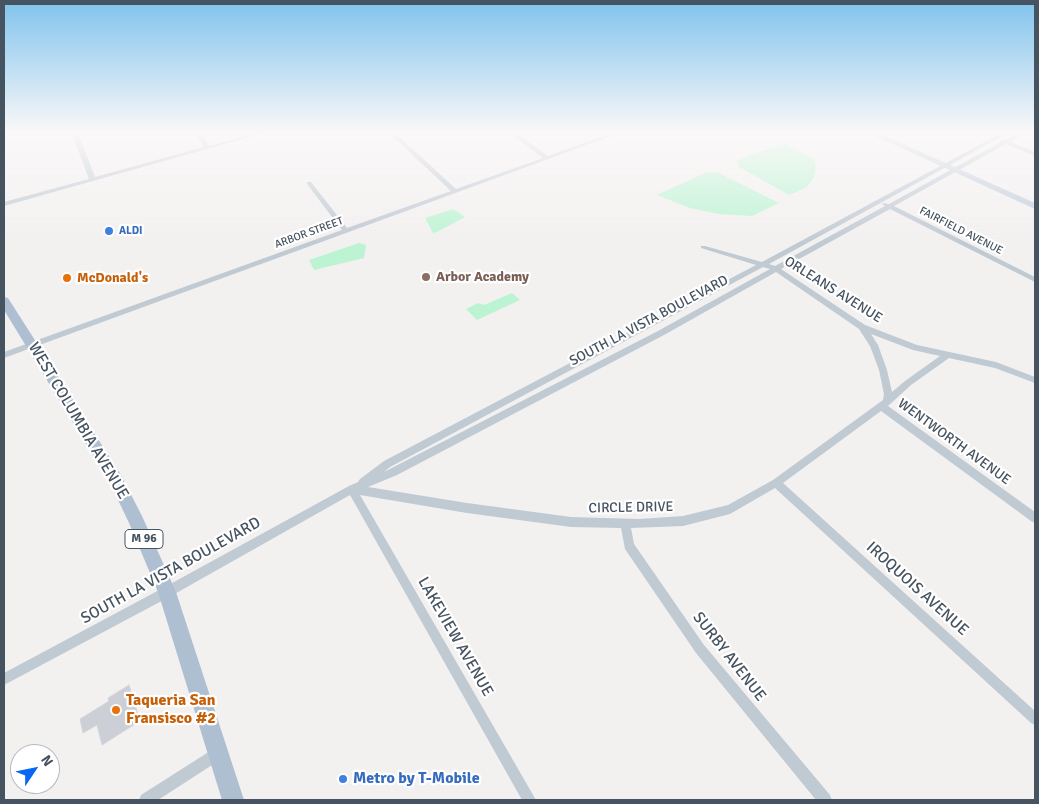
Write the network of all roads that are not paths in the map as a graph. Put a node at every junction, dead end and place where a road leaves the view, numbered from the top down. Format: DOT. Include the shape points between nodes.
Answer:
graph roads {
  1 [pos="89,169"];
  2 [pos="134,169"];
  3 [pos="431,169"];
  4 [pos="518,169"];
  5 [pos="938,169"];
  6 [pos="952,169"];
  7 [pos="958,169"];
  8 [pos="955,170"];
  9 [pos="93,180"];
  10 [pos="309,183"];
  11 [pos="455,191"];
  12 [pos="878,201"];
  13 [pos="4,204"];
  14 [pos="889,206"];
  15 [pos="1035,206"];
  16 [pos="346,230"];
  17 [pos="703,246"];
  18 [pos="764,264"];
  19 [pos="776,269"];
  20 [pos="1035,280"];
  21 [pos="4,301"];
  22 [pos="862,327"];
  23 [pos="31,345"];
  24 [pos="948,355"];
  25 [pos="4,356"];
  26 [pos="1035,380"];
  27 [pos="884,404"];
  28 [pos="776,483"];
  29 [pos="352,489"];
  30 [pos="1035,518"];
  31 [pos="624,524"];
  32 [pos="167,592"];
  33 [pos="4,679"];
  34 [pos="1035,719"];
  35 [pos="218,753"];
  36 [pos="146,800"];
  37 [pos="232,800"];
  38 [pos="529,800"];
  39 [pos="825,800"];
  1 -- 9 [label="street"];
  2 -- 9 [label="street"];
  3 -- 11 [label="street"];
  4 -- 11 [label="street, ARBOR STREET"];
  5 -- 12 [label="street, SOUTH LA VISTA BOULEVARD"];
  6 -- 8 [label="street"];
  7 -- 8 [label="street, SOUTH LA VISTA BOULEVARD"];
  8 -- 14 [label="street, SOUTH LA VISTA BOULEVARD"];
  8 -- 15 [label="street"];
  9 -- 13 [label="street"];
  10 -- 16 [label="street"];
  11 -- 16 [label="street, ARBOR STREET"];
  12 -- 14 [label="street, FAIRFIELD AVENUE"];
  12 -- 18 [label="street, SOUTH LA VISTA BOULEVARD"];
  14 -- 19 [label="street, SOUTH LA VISTA BOULEVARD"];
  14 -- 20 [label="street, FAIRFIELD AVENUE"];
  16 -- 23 [label="street, ARBOR STREET"];
  17 -- 18 [label="street, ORLEANS AVENUE"];
  18 -- 19 [label="street, ORLEANS AVENUE"];
  18 -- 29 [label="street, SOUTH LA VISTA BOULEVARD" via="387,464"];
  19 -- 22 [label="street, ORLEANS AVENUE"];
  19 -- 29 [label="street, SOUTH LA VISTA BOULEVARD" via="661,333 394,472"];
  21 -- 23 [label="main road, WEST COLUMBIA AVENUE / M 96"];
  22 -- 24 [label="street, ORLEANS AVENUE" via="916,348"];
  22 -- 27 [label="street" via="874,345 883,370 888,394"];
  23 -- 25 [label="street, ARBOR STREET"];
  23 -- 32 [label="main road, WEST COLUMBIA AVENUE / M 96" via="116,480"];
  24 -- 26 [label="street, ORLEANS AVENUE" via="996,365"];
  24 -- 27 [label="street, CIRCLE DRIVE"];
  27 -- 28 [label="street, CIRCLE DRIVE"];
  27 -- 30 [label="street, WENTWORTH AVENUE"];
  28 -- 31 [label="street, CIRCLE DRIVE" via="730,509 683,521"];
  28 -- 34 [label="street, IROQUOIS AVENUE"];
  29 -- 31 [label="street, CIRCLE DRIVE" via="571,522"];
  29 -- 32 [label="street, SOUTH LA VISTA BOULEVARD"];
  29 -- 38 [label="street, LAKEVIEW AVENUE"];
  31 -- 39 [label="street, SURBY AVENUE" via="629,546 700,649"];
  32 -- 33 [label="street, SOUTH LA VISTA BOULEVARD"];
  32 -- 35 [label="main road, WEST COLUMBIA AVENUE / M 96"];
  35 -- 36 [label="street"];
  35 -- 37 [label="main road, WEST COLUMBIA AVENUE / M 96"];
}
